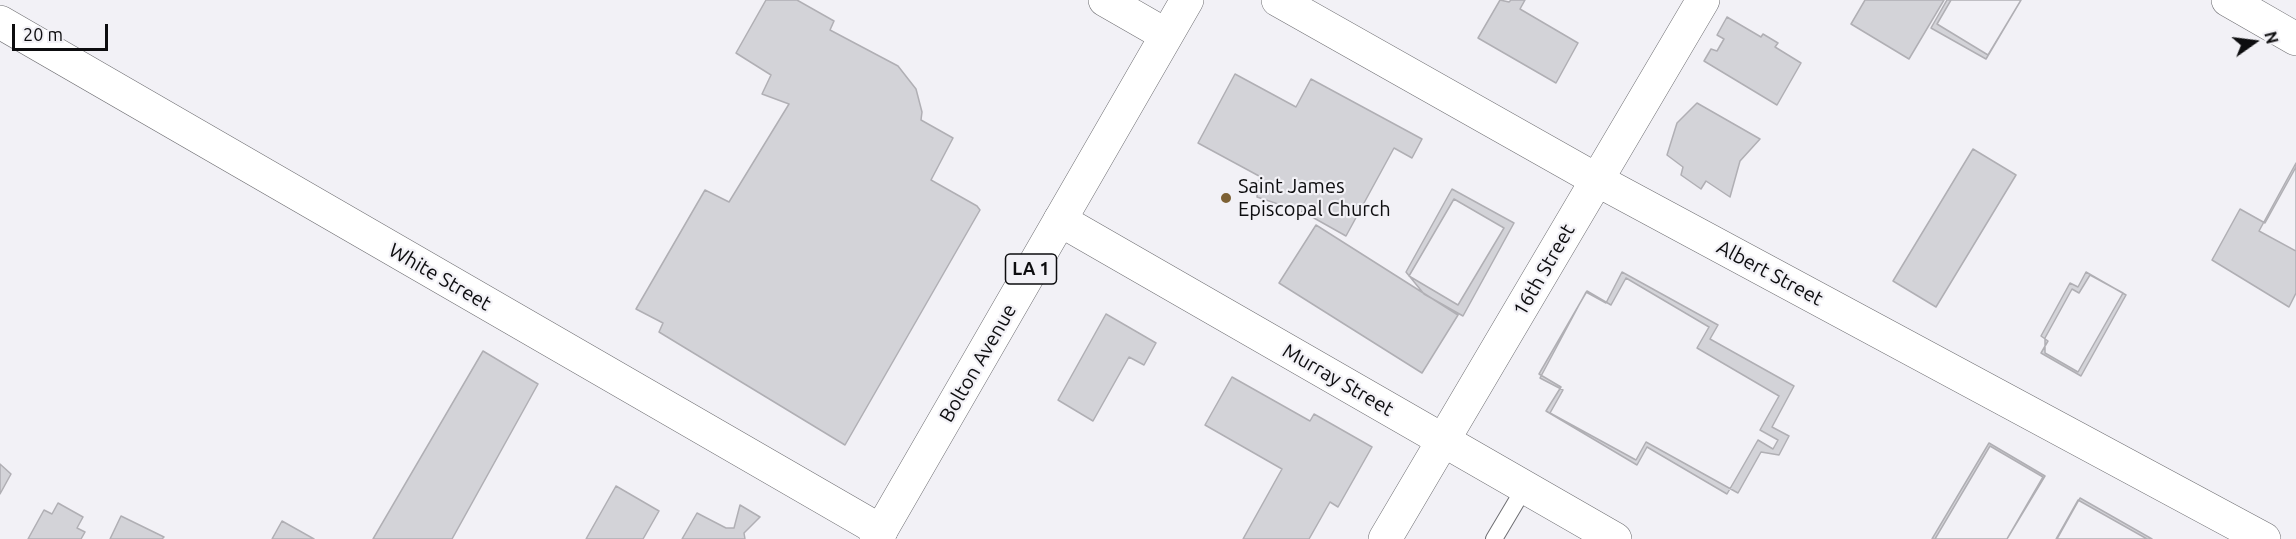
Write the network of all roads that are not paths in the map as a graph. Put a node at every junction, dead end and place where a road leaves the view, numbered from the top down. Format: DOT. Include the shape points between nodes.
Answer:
graph roads {
  1 [pos="1105,0"];
  2 [pos="1187,0"];
  3 [pos="1278,0"];
  4 [pos="1703,0"];
  5 [pos="2228,0"];
  6 [pos="0,22"];
  7 [pos="1166,35"];
  8 [pos="2296,39"];
  9 [pos="1597,180"];
  10 [pos="1060,220"];
  11 [pos="1444,440"];
  12 [pos="1525,487"];
  13 [pos="878,535"];
  14 [pos="1386,539"];
  15 [pos="1494,539"];
  16 [pos="1616,539"];
  17 [pos="2264,539"];
  1 -- 7 [label="street"];
  2 -- 7 [label="street, Bolton Avenue / LA 1"];
  3 -- 9 [label="street, Albert Street"];
  4 -- 9 [label="street, 16th Street"];
  5 -- 8 [label="street"];
  6 -- 13 [label="street, White Street"];
  7 -- 10 [label="street, Bolton Avenue / LA 1"];
  9 -- 11 [label="street, 16th Street"];
  9 -- 17 [label="street, Albert Street"];
  10 -- 11 [label="street, Murray Street"];
  10 -- 13 [label="street, Bolton Avenue / LA 1"];
  11 -- 12 [label="street, Murray Street"];
  11 -- 14 [label="street, 16th Street"];
  12 -- 15 [label="lane"];
  12 -- 16 [label="street, Murray Street"];
}
